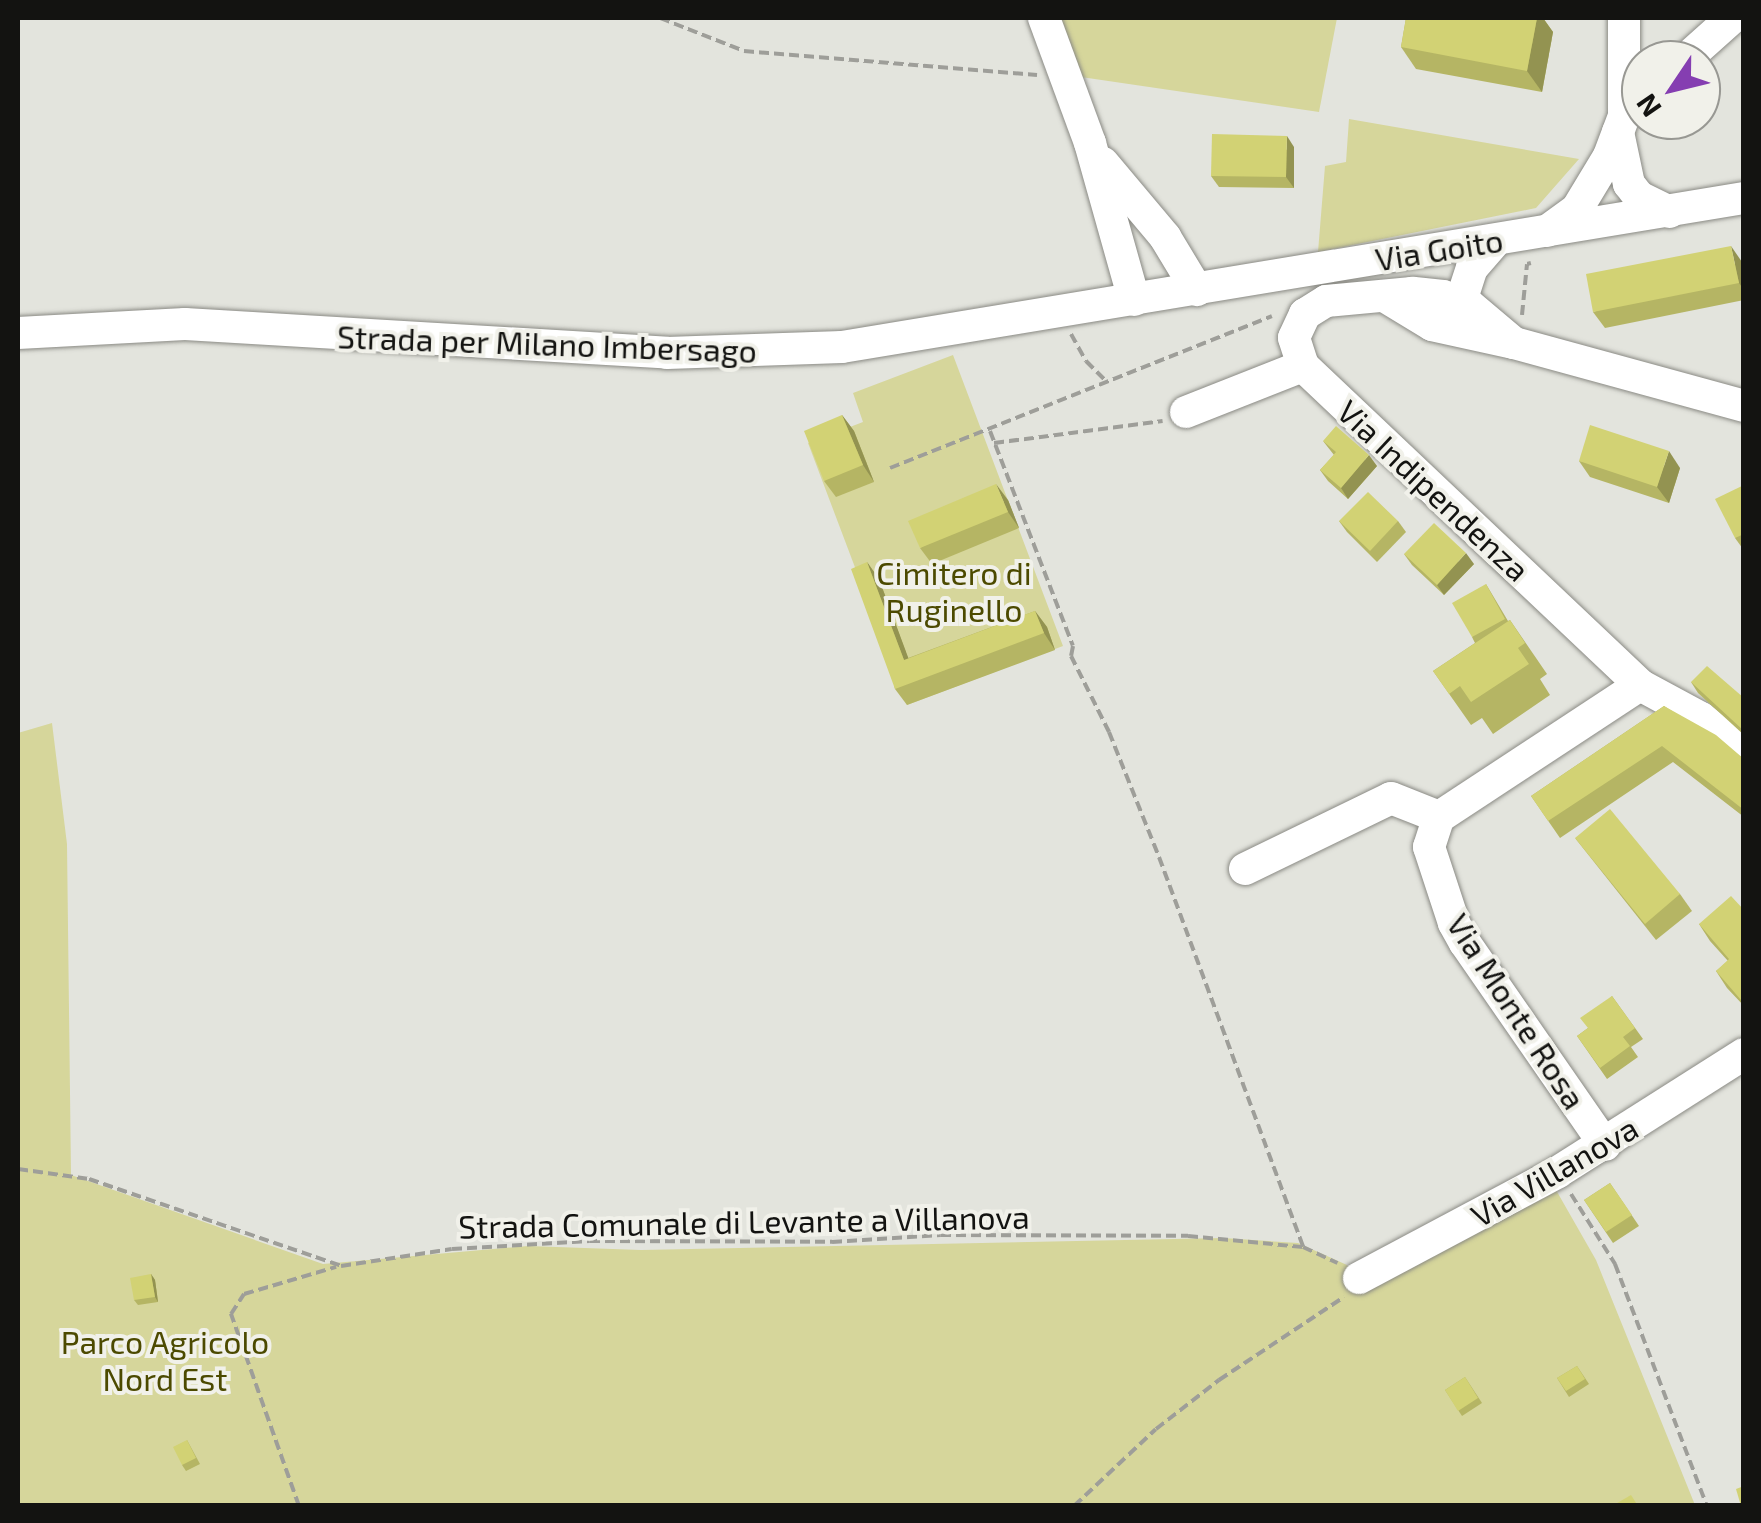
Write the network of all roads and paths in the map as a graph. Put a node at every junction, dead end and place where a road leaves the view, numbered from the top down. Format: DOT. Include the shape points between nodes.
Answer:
graph roads {
  1 [pos="660,18"];
  2 [pos="1044,18"];
  3 [pos="1732,18"];
  4 [pos="1707,40"];
  5 [pos="1066,79"];
  6 [pos="1621,131"];
  7 [pos="1628,140"];
  8 [pos="1090,143"];
  9 [pos="1744,198"];
  10 [pos="1670,212"];
  11 [pos="1164,237"];
  12 [pos="1496,240"];
  13 [pos="1546,246"];
  14 [pos="1119,248"];
  15 [pos="1422,252"];
  16 [pos="1386,257"];
  17 [pos="1197,290"];
  18 [pos="1386,297"];
  19 [pos="1134,300"];
  20 [pos="1465,309"];
  21 [pos="1064,312"];
  22 [pos="1300,321"];
  23 [pos="18,334"];
  24 [pos="1514,343"];
  25 [pos="1303,366"];
  26 [pos="1107,382"];
  27 [pos="1744,406"];
  28 [pos="1186,412"];
  29 [pos="989,430"];
  30 [pos="994,443"];
  31 [pos="890,468"];
  32 [pos="1640,685"];
  33 [pos="1744,753"];
  34 [pos="1439,817"];
  35 [pos="1246,869"];
  36 [pos="1740,1063"];
  37 [pos="1605,1145"];
  38 [pos="18,1169"];
  39 [pos="1558,1172"];
  40 [pos="1303,1247"];
  41 [pos="341,1266"];
  42 [pos="1359,1278"];
  43 [pos="299,1506"];
  44 [pos="1074,1506"];
  45 [pos="1707,1506"];
  1 -- 5 [label="path" via="744,52"];
  2 -- 5 [label="street"];
  3 -- 4 [label="street"];
  5 -- 8 [label="street"];
  6 -- 13 [label="street" via="1577,210"];
  7 -- 10 [label="street" via="1629,184 1639,197"];
  8 -- 11 [label="street"];
  8 -- 14 [label="street"];
  9 -- 10 [label="street, Via Goito"];
  10 -- 13 [label="street, Via Goito"];
  11 -- 14 [label="street"];
  11 -- 17 [label="street"];
  12 -- 13 [label="street, Via Goito"];
  12 -- 15 [label="street, Via Goito"];
  12 -- 20 [label="street" via="1472,268"];
  13 -- 24 [label="path" via="1527,264"];
  14 -- 19 [label="street"];
  15 -- 16 [label="street, Via Goito"];
  15 -- 20 [label="street" via="1446,266"];
  16 -- 17 [label="street, Via Goito"];
  16 -- 18 [label="street"];
  17 -- 19 [label="street, Via Goito"];
  18 -- 20 [label="street" via="1430,294"];
  18 -- 22 [label="street" via="1326,302"];
  19 -- 21 [label="street, Strada per Milano Imbersago"];
  20 -- 24 [label="street"];
  21 -- 23 [label="street, Strada per Milano Imbersago" via="842,347 760,353 185,324"];
  21 -- 26 [label="path" via="1086,361"];
  22 -- 25 [label="street" via="1294,346"];
  22 -- 26 [label="path" via="1278,313"];
  24 -- 27 [label="street"];
  25 -- 28 [label="street"];
  25 -- 32 [label="street, Via Indipendenza"];
  26 -- 29 [label="path"];
  28 -- 30 [label="path" via="1169,420"];
  29 -- 30 [label="path"];
  29 -- 31 [label="path"];
  30 -- 40 [label="path"];
  32 -- 33 [label="street, Via Indipendenza" via="1700,718"];
  32 -- 34 [label="street"];
  34 -- 35 [label="street" via="1391,798"];
  34 -- 37 [label="street, Via Monte Rosa" via="1429,847 1454,923"];
  36 -- 37 [label="street, Via Villanova"];
  37 -- 39 [label="street, Via Villanova"];
  38 -- 41 [label="path, Strada Comunale di Levante a Villanova" via="90,1179"];
  39 -- 42 [label="street, Via Villanova"];
  39 -- 45 [label="path" via="1615,1264"];
  40 -- 41 [label="path, Strada Comunale di Levante a Villanova" via="1188,1236 590,1241 452,1249"];
  40 -- 42 [label="path, Strada Comunale di Levante a Villanova"];
  41 -- 43 [label="path" via="244,1294 231,1314"];
  42 -- 44 [label="path" via="1357,1288 1156,1429"];
}
